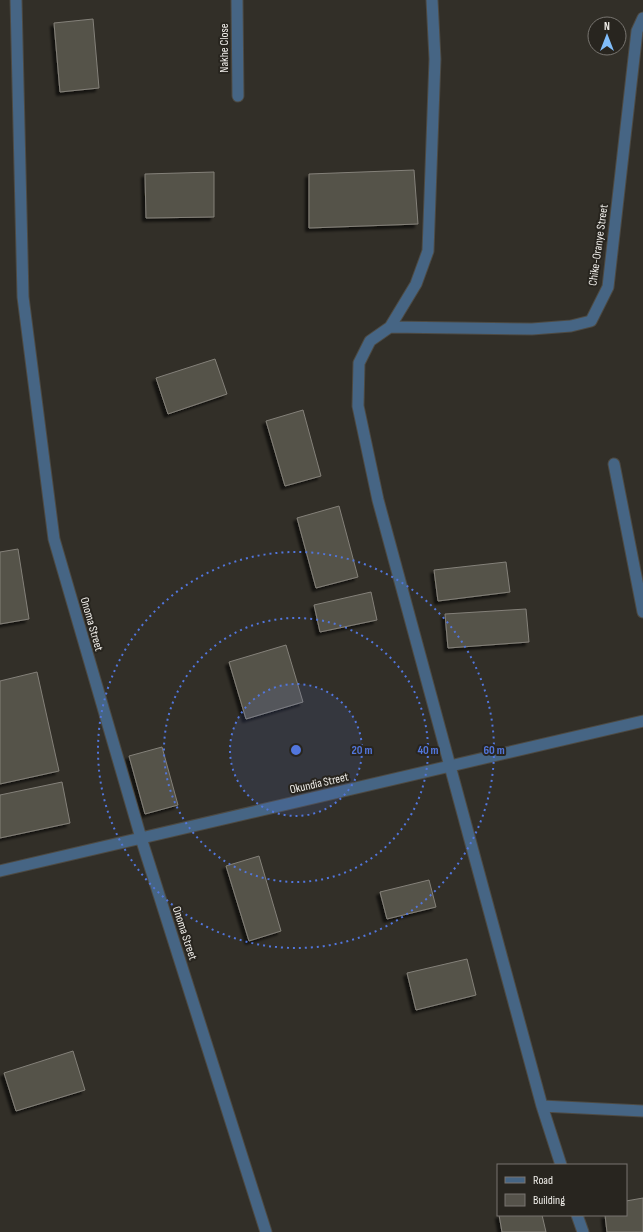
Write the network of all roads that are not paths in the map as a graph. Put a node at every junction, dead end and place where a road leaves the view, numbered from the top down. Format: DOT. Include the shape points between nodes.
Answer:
graph roads {
  1 [pos="16,0"];
  2 [pos="237,0"];
  3 [pos="432,0"];
  4 [pos="643,18"];
  5 [pos="238,96"];
  6 [pos="390,327"];
  7 [pos="614,464"];
  8 [pos="643,612"];
  9 [pos="643,721"];
  10 [pos="451,766"];
  11 [pos="141,838"];
  12 [pos="0,871"];
  13 [pos="542,1106"];
  14 [pos="643,1111"];
  15 [pos="561,1164"];
  16 [pos="577,1216"];
  17 [pos="266,1232"];
  18 [pos="583,1232"];
  1 -- 11 [label="street, Onoma Street" via="22,297 54,539"];
  2 -- 5 [label="street, Nakhe Close"];
  3 -- 6 [label="street" via="434,59 428,251 416,284"];
  4 -- 6 [label="street, Chike-Oranye Street" via="637,31 608,286 591,321 571,326 532,329"];
  6 -- 10 [label="street" via="370,341 359,363 358,406 378,500"];
  7 -- 8 [label="street"];
  9 -- 10 [label="street, Okundia Street"];
  10 -- 11 [label="street, Okundia Street"];
  10 -- 13 [label="street"];
  11 -- 12 [label="street, Okundia Street"];
  11 -- 17 [label="street, Onoma Street"];
  13 -- 14 [label="street"];
  13 -- 15 [label="street"];
  16 -- 18 [label="street"];
}
